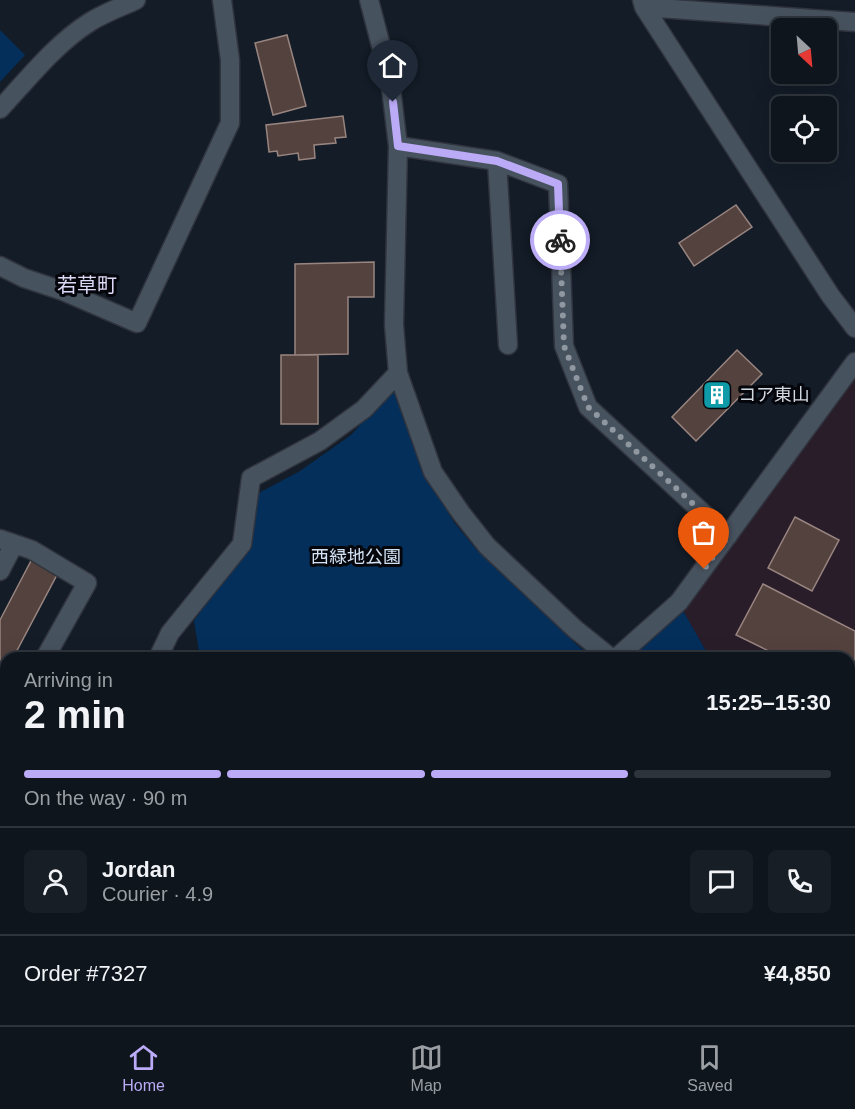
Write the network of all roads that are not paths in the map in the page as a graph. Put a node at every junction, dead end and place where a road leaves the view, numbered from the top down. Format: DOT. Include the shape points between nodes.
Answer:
graph roads {
  1 [pos="136,0"];
  2 [pos="222,0"];
  3 [pos="369,0"];
  4 [pos="643,3"];
  5 [pos="855,22"];
  6 [pos="0,109"];
  7 [pos="398,146"];
  8 [pos="497,161"];
  9 [pos="0,266"];
  10 [pos="855,328"];
  11 [pos="508,345"];
  12 [pos="855,362"];
  13 [pos="398,373"];
  14 [pos="728,536"];
  15 [pos="7,542"];
  16 [pos="0,571"];
  17 [pos="48,652"];
  18 [pos="161,652"];
  19 [pos="604,652"];
  20 [pos="623,652"];
  1 -- 6 [label="street" via="90,22 66,41"];
  2 -- 9 [label="street" via="230,60 230,123 137,323"];
  3 -- 7 [label="street" via="390,80"];
  4 -- 5 [label="street"];
  4 -- 10 [label="street"];
  7 -- 8 [label="street"];
  7 -- 13 [label="street" via="394,325"];
  8 -- 11 [label="street"];
  8 -- 14 [label="street" via="558,184 564,346 588,407"];
  12 -- 14 [label="street"];
  13 -- 18 [label="street" via="364,409 320,441 251,478 242,544 170,633"];
  13 -- 19 [label="street" via="434,472 461,513 487,546"];
  14 -- 20 [label="street" via="679,602"];
  15 -- 16 [label="street"];
  15 -- 17 [label="street" via="32,550 87,583"];
}
